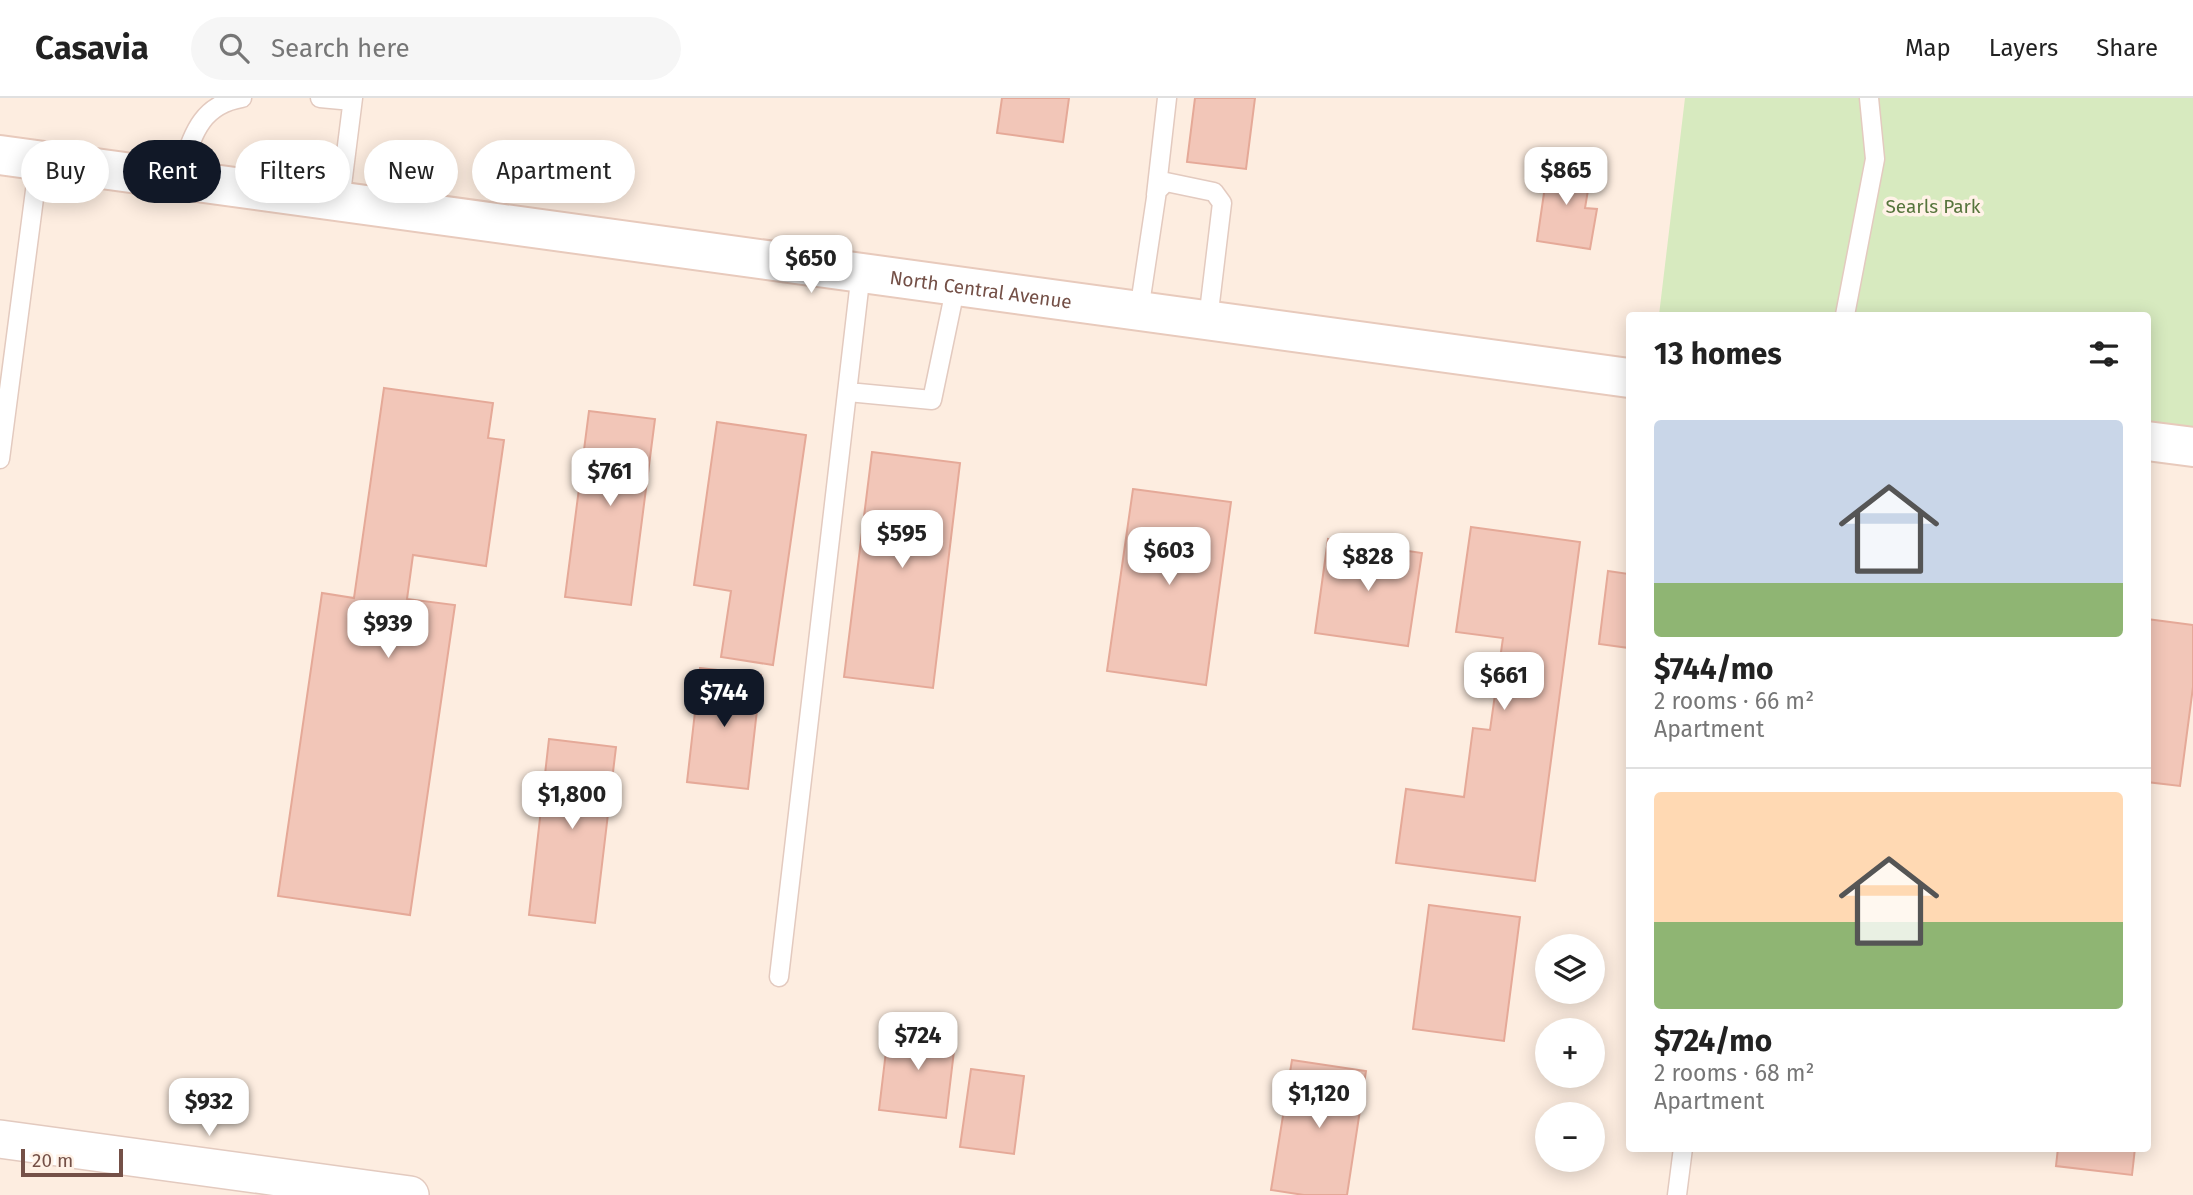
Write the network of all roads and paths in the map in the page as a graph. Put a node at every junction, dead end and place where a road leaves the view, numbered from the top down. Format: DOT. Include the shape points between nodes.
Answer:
graph roads {
  1 [pos="242,98"];
  2 [pos="320,98"];
  3 [pos="1167,98"];
  4 [pos="1869,98"];
  5 [pos="352,100"];
  6 [pos="192,140"];
  7 [pos="347,140"];
  8 [pos="0,155"];
  9 [pos="21,158"];
  10 [pos="1156,195"];
  11 [pos="350,202"];
  12 [pos="33,203"];
  13 [pos="861,272"];
  14 [pos="956,285"];
  15 [pos="1139,311"];
  16 [pos="1846,312"];
  17 [pos="1208,320"];
  18 [pos="1626,378"];
  19 [pos="848,392"];
  20 [pos="2151,442"];
  21 [pos="2193,447"];
  22 [pos="0,459"];
  23 [pos="779,977"];
  24 [pos="0,1139"];
  25 [pos="1682,1152"];
  26 [pos="410,1195"];
  27 [pos="1677,1195"];
  1 -- 6 [label="lane" via="226,101 198,124"];
  2 -- 5 [label="lane"];
  3 -- 10 [label="lane"];
  4 -- 16 [label="lane" via="1875,159"];
  5 -- 7 [label="lane"];
  8 -- 9 [label="main road, North Central Avenue"];
  10 -- 15 [label="lane"];
  10 -- 17 [label="lane" via="1166,182 1213,191 1222,203"];
  11 -- 13 [label="main road, North Central Avenue"];
  12 -- 22 [label="lane"];
  13 -- 14 [label="main road, North Central Avenue"];
  13 -- 19 [label="lane"];
  14 -- 15 [label="main road, North Central Avenue"];
  14 -- 19 [label="lane" via="932,400"];
  15 -- 17 [label="main road, North Central Avenue"];
  17 -- 18 [label="main road, North Central Avenue"];
  19 -- 23 [label="lane"];
  20 -- 21 [label="main road"];
  24 -- 26 [label="street"];
  25 -- 27 [label="lane"];
}
